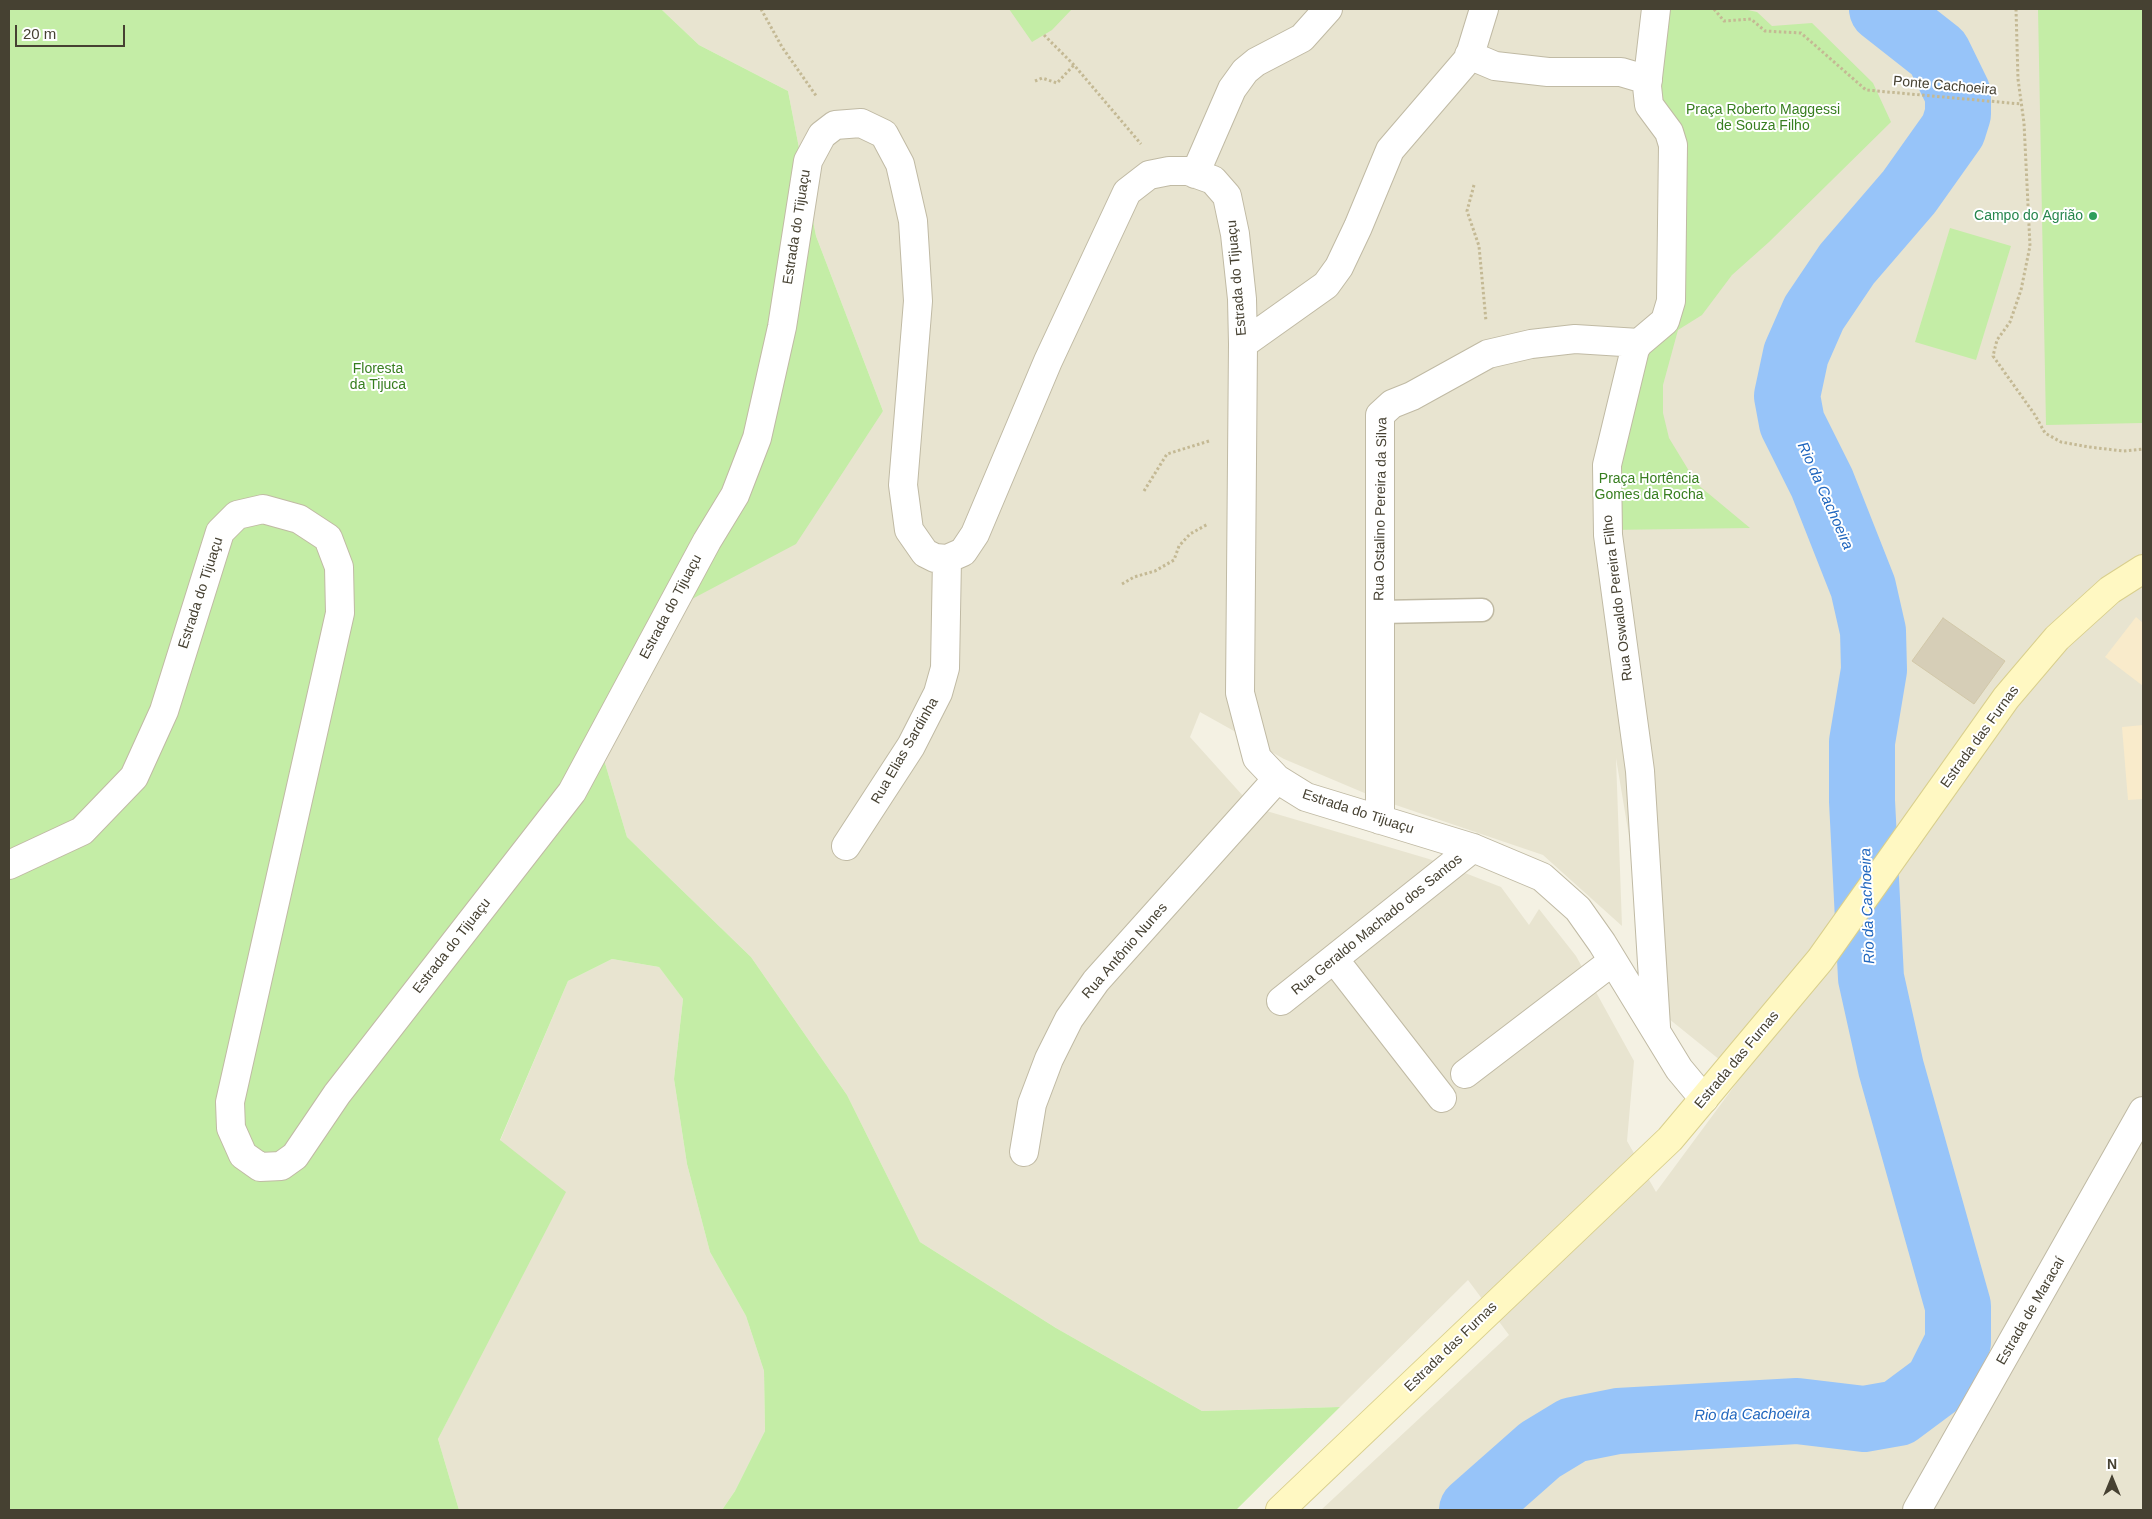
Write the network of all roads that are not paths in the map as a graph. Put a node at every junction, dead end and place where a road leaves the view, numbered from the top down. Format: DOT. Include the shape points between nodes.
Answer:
graph roads {
  1 [pos="1328,9"];
  2 [pos="1484,9"];
  3 [pos="1656,9"];
  4 [pos="1469,55"];
  5 [pos="1648,80"];
  6 [pos="1195,174"];
  7 [pos="1639,342"];
  8 [pos="1243,344"];
  9 [pos="947,559"];
  10 [pos="2143,569"];
  11 [pos="1482,610"];
  12 [pos="1380,612"];
  13 [pos="1276,779"];
  14 [pos="1380,820"];
  15 [pos="846,846"];
  16 [pos="1472,848"];
  17 [pos="9,865"];
  18 [pos="1334,959"];
  19 [pos="1613,961"];
  20 [pos="1281,1001"];
  21 [pos="1657,1031"];
  22 [pos="1465,1074"];
  23 [pos="1442,1098"];
  24 [pos="1704,1099"];
  25 [pos="2143,1111"];
  26 [pos="1024,1152"];
  27 [pos="1286,1508"];
  28 [pos="1918,1510"];
  1 -- 6 [label="street" via="1302,38 1245,71 1232,89"];
  2 -- 4 [label="street"];
  3 -- 5 [label="street"];
  4 -- 5 [label="street" via="1495,66 1548,72 1621,72"];
  4 -- 8 [label="street" via="1390,150 1358,227 1339,267 1326,285"];
  5 -- 7 [label="street" via="1649,105 1669,132 1673,146 1671,301 1665,321"];
  6 -- 8 [label="street, Estrada do Tijuaçu" via="1213,180 1227,196 1235,234"];
  6 -- 9 [label="street, Estrada do Tijuaçu" via="1188,170 1149,175 1127,192 1048,361 976,534 963,552"];
  7 -- 12 [label="street, Rua Ostalino Pereira da Silva" via="1575,339 1531,344 1488,354 1392,404 1380,414"];
  7 -- 21 [label="street, Rua Oswaldo Pereira Filho" via="1633,355 1607,465 1608,535 1640,771"];
  8 -- 13 [label="street, Estrada do Tijuaçu" via="1240,693 1257,758"];
  9 -- 15 [label="street, Rua Elias Sardinha" via="945,668 938,693 911,746"];
  9 -- 17 [label="street, Estrada do Tijuaçu" via="925,553 909,530 903,485 918,301 913,221 900,164 884,134 861,123 835,125 822,135 808,161 782,327 762,420 735,495 572,792 336,1094 295,1156 281,1166 260,1167 243,1154 232,1128 230,1102 340,613 339,567 328,538 299,520 262,509 237,515 220,532 164,711 134,777 82,831"];
  10 -- 24 [label="main road, Estrada das Furnas" via="2110,590 2057,638 2006,698 1820,960"];
  11 -- 12 [label="lane"];
  12 -- 14 [label="street, Rua Ostalino Pereira da Silva"];
  13 -- 14 [label="street, Estrada do Tijuaçu" via="1306,797"];
  13 -- 26 [label="street, Rua Antônio Nunes" via="1096,981 1069,1019 1032,1104"];
  14 -- 16 [label="street, Estrada do Tijuaçu"];
  16 -- 18 [label="street, Rua Geraldo Machado dos Santos"];
  16 -- 19 [label="street, Estrada do Tijuaçu" via="1542,877 1578,909"];
  18 -- 20 [label="street, Rua Geraldo Machado dos Santos"];
  18 -- 23 [label="street"];
  19 -- 21 [label="street, Estrada do Tijuaçu"];
  19 -- 22 [label="street"];
  21 -- 24 [label="street, Estrada do Tijuaçu" via="1679,1068"];
  24 -- 27 [label="main road, Estrada das Furnas" via="1670,1139"];
  25 -- 28 [label="street, Estrada de Maracaí"];
}
